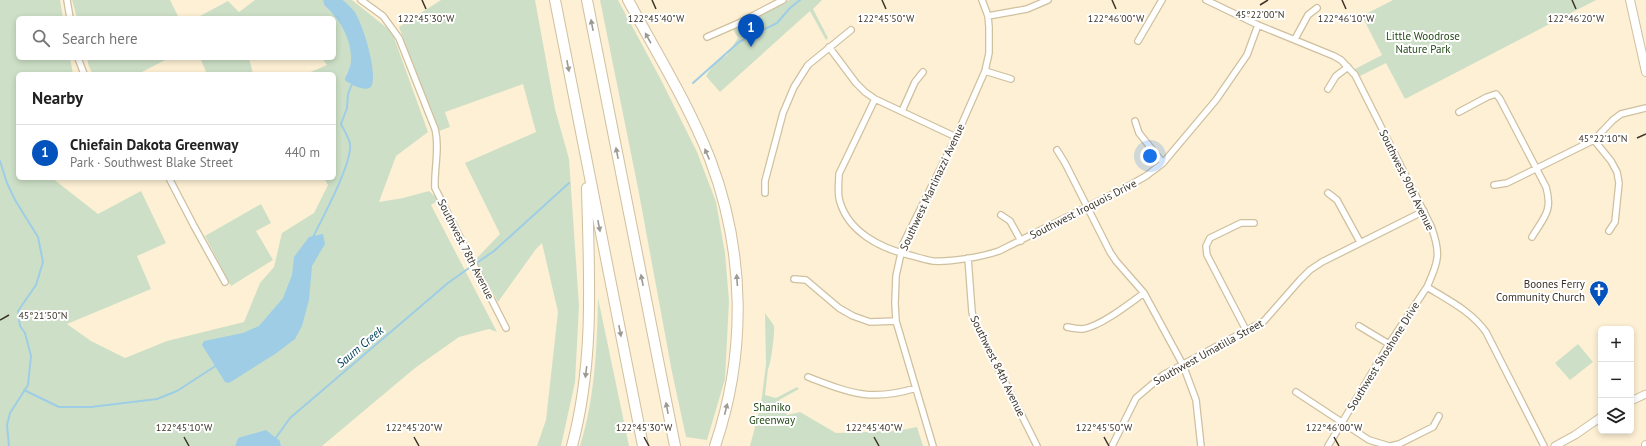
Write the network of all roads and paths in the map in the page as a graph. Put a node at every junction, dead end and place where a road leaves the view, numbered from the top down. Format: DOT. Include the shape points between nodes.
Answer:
graph roads {
  1 [pos="67,0"];
  2 [pos="361,0"];
  3 [pos="555,0"];
  4 [pos="587,0"];
  5 [pos="628,0"];
  6 [pos="783,0"];
  7 [pos="982,0"];
  8 [pos="1048,0"];
  9 [pos="1162,0"];
  10 [pos="1206,0"];
  11 [pos="1630,0"];
  12 [pos="1317,8"];
  13 [pos="70,16"];
  14 [pos="988,16"];
  15 [pos="1258,25"];
  16 [pos="850,30"];
  17 [pos="707,37"];
  18 [pos="1295,39"];
  19 [pos="1138,41"];
  20 [pos="829,47"];
  21 [pos="79,60"];
  22 [pos="1348,67"];
  23 [pos="985,71"];
  24 [pos="83,72"];
  25 [pos="922,72"];
  26 [pos="1646,72"];
  27 [pos="1011,79"];
  28 [pos="1328,89"];
  29 [pos="875,99"];
  30 [pos="1646,108"];
  31 [pos="902,111"];
  32 [pos="1459,112"];
  33 [pos="1135,121"];
  34 [pos="956,137"];
  35 [pos="1594,140"];
  36 [pos="1057,150"];
  37 [pos="587,160"];
  38 [pos="1163,163"];
  39 [pos="1537,169"];
  40 [pos="170,180"];
  41 [pos="1494,185"];
  42 [pos="765,193"];
  43 [pos="1328,193"];
  44 [pos="1087,206"];
  45 [pos="1424,211"];
  46 [pos="1001,215"];
  47 [pos="1254,223"];
  48 [pos="1609,231"];
  49 [pos="1532,237"];
  50 [pos="1021,241"];
  51 [pos="1360,242"];
  52 [pos="900,253"];
  53 [pos="968,258"];
  54 [pos="794,279"];
  55 [pos="225,282"];
  56 [pos="1427,287"];
  57 [pos="1144,293"];
  58 [pos="896,321"];
  59 [pos="1359,326"];
  60 [pos="1067,327"];
  61 [pos="506,328"];
  62 [pos="1247,332"];
  63 [pos="1389,344"];
  64 [pos="1183,365"];
  65 [pos="808,378"];
  66 [pos="916,388"];
  67 [pos="1296,392"];
  68 [pos="1646,394"];
  69 [pos="1634,400"];
  70 [pos="1439,416"];
  71 [pos="1598,419"];
  72 [pos="1341,422"];
  73 [pos="572,446"];
  74 [pos="643,446"];
  75 [pos="675,446"];
  76 [pos="715,446"];
  77 [pos="933,446"];
  78 [pos="1037,446"];
  79 [pos="1112,446"];
  80 [pos="1201,446"];
  81 [pos="1328,446"];
  82 [pos="1390,446"];
  83 [pos="1544,446"];
  84 [pos="1555,446"];
  1 -- 13 [label="street"];
  2 -- 61 [label="street, Southwest 78th Avenue" via="383,16 399,38 438,140 435,188"];
  3 -- 37 [label="highway, one-way"];
  75 -- 4 [label="highway, one-way"];
  76 -- 5 [label="highway, one-way" via="729,398 737,344 737,275 729,222 718,183 700,137"];
  6 -- 17 [label="street"];
  7 -- 14 [label="street, Southwest Martinazzi Avenue"];
  8 -- 14 [label="street" via="1027,9"];
  9 -- 19 [label="street"];
  10 -- 15 [label="street, Southwest 90th Avenue"];
  11 -- 26 [label="main road"];
  12 -- 18 [label="street" via="1308,15"];
  14 -- 23 [label="street, Southwest Martinazzi Avenue" via="989,53"];
  15 -- 18 [label="street, Southwest 90th Avenue"];
  15 -- 38 [label="street, Southwest Iroquois Drive" via="1247,55 1216,100"];
  16 -- 20 [label="street"];
  18 -- 22 [label="street, Southwest 90th Avenue" via="1338,58"];
  20 -- 29 [label="street" via="856,83"];
  20 -- 42 [label="street" via="808,65 794,87 783,113 765,181"];
  21 -- 24 [label="street"];
  22 -- 28 [label="street" via="1336,76"];
  22 -- 45 [label="street, Southwest 90th Avenue"];
  23 -- 27 [label="street"];
  23 -- 34 [label="street, Southwest Martinazzi Avenue"];
  25 -- 31 [label="street"];
  29 -- 31 [label="street"];
  29 -- 52 [label="street, Southwest Iroquois Drive" via="839,174 840,202 856,228 883,247"];
  30 -- 35 [label="street" via="1621,114"];
  31 -- 34 [label="street"];
  32 -- 39 [label="street" via="1496,94"];
  33 -- 38 [label="street" via="1139,134"];
  34 -- 52 [label="street, Southwest Martinazzi Avenue"];
  35 -- 39 [label="street"];
  35 -- 48 [label="street" via="1611,161 1619,183 1615,222"];
  36 -- 44 [label="street"];
  37 -- 73 [label="highway, one-way" via="590,314 588,352"];
  37 -- 74 [label="highway, one-way"];
  38 -- 44 [label="street, Southwest Iroquois Drive" via="1125,188"];
  39 -- 41 [label="street" via="1507,183"];
  39 -- 49 [label="street" via="1546,187 1549,209"];
  40 -- 55 [label="street"];
  43 -- 51 [label="street" via="1337,200"];
  44 -- 50 [label="street, Southwest Iroquois Drive"];
  44 -- 57 [label="street" via="1116,261"];
  45 -- 51 [label="street, Southwest Umatilla Street"];
  45 -- 56 [label="street, Southwest 90th Avenue" via="1436,241 1438,254"];
  46 -- 50 [label="street, Southwest Iroquois Drive" via="1010,221"];
  47 -- 62 [label="street" via="1241,223 1210,238 1206,246 1207,255"];
  50 -- 53 [label="street, Southwest Iroquois Drive" via="985,256"];
  51 -- 62 [label="street, Southwest Umatilla Street" via="1310,270 1264,321"];
  52 -- 53 [label="street, Southwest Iroquois Drive" via="933,261"];
  52 -- 58 [label="street, Southwest Martinazzi Avenue" via="895,290"];
  53 -- 78 [label="street, Southwest 84th Avenue" via="974,320"];
  54 -- 58 [label="street" via="806,280 839,308 853,316 870,322"];
  56 -- 63 [label="street, Southwest Shoshone Drive"];
  56 -- 83 [label="street" via="1470,314 1486,332"];
  57 -- 60 [label="street" via="1101,322 1083,329"];
  57 -- 64 [label="street"];
  58 -- 66 [label="street, Southwest Martinazzi Avenue"];
  59 -- 63 [label="street"];
  62 -- 64 [label="street, Southwest Umatilla Street"];
  63 -- 72 [label="street, Southwest Shoshone Drive"];
  64 -- 79 [label="street, Southwest Umatilla Street" via="1164,375 1136,398"];
  64 -- 80 [label="street" via="1196,400"];
  65 -- 66 [label="street" via="866,395 896,394"];
  66 -- 77 [label="street, Southwest Martinazzi Avenue"];
  67 -- 72 [label="street"];
  68 -- 69 [label="street"];
  70 -- 82 [label="street" via="1433,427"];
  71 -- 84 [label="street"];
  72 -- 81 [label="street, Southwest Shoshone Drive"];
  72 -- 82 [label="street" via="1369,440"];
}
